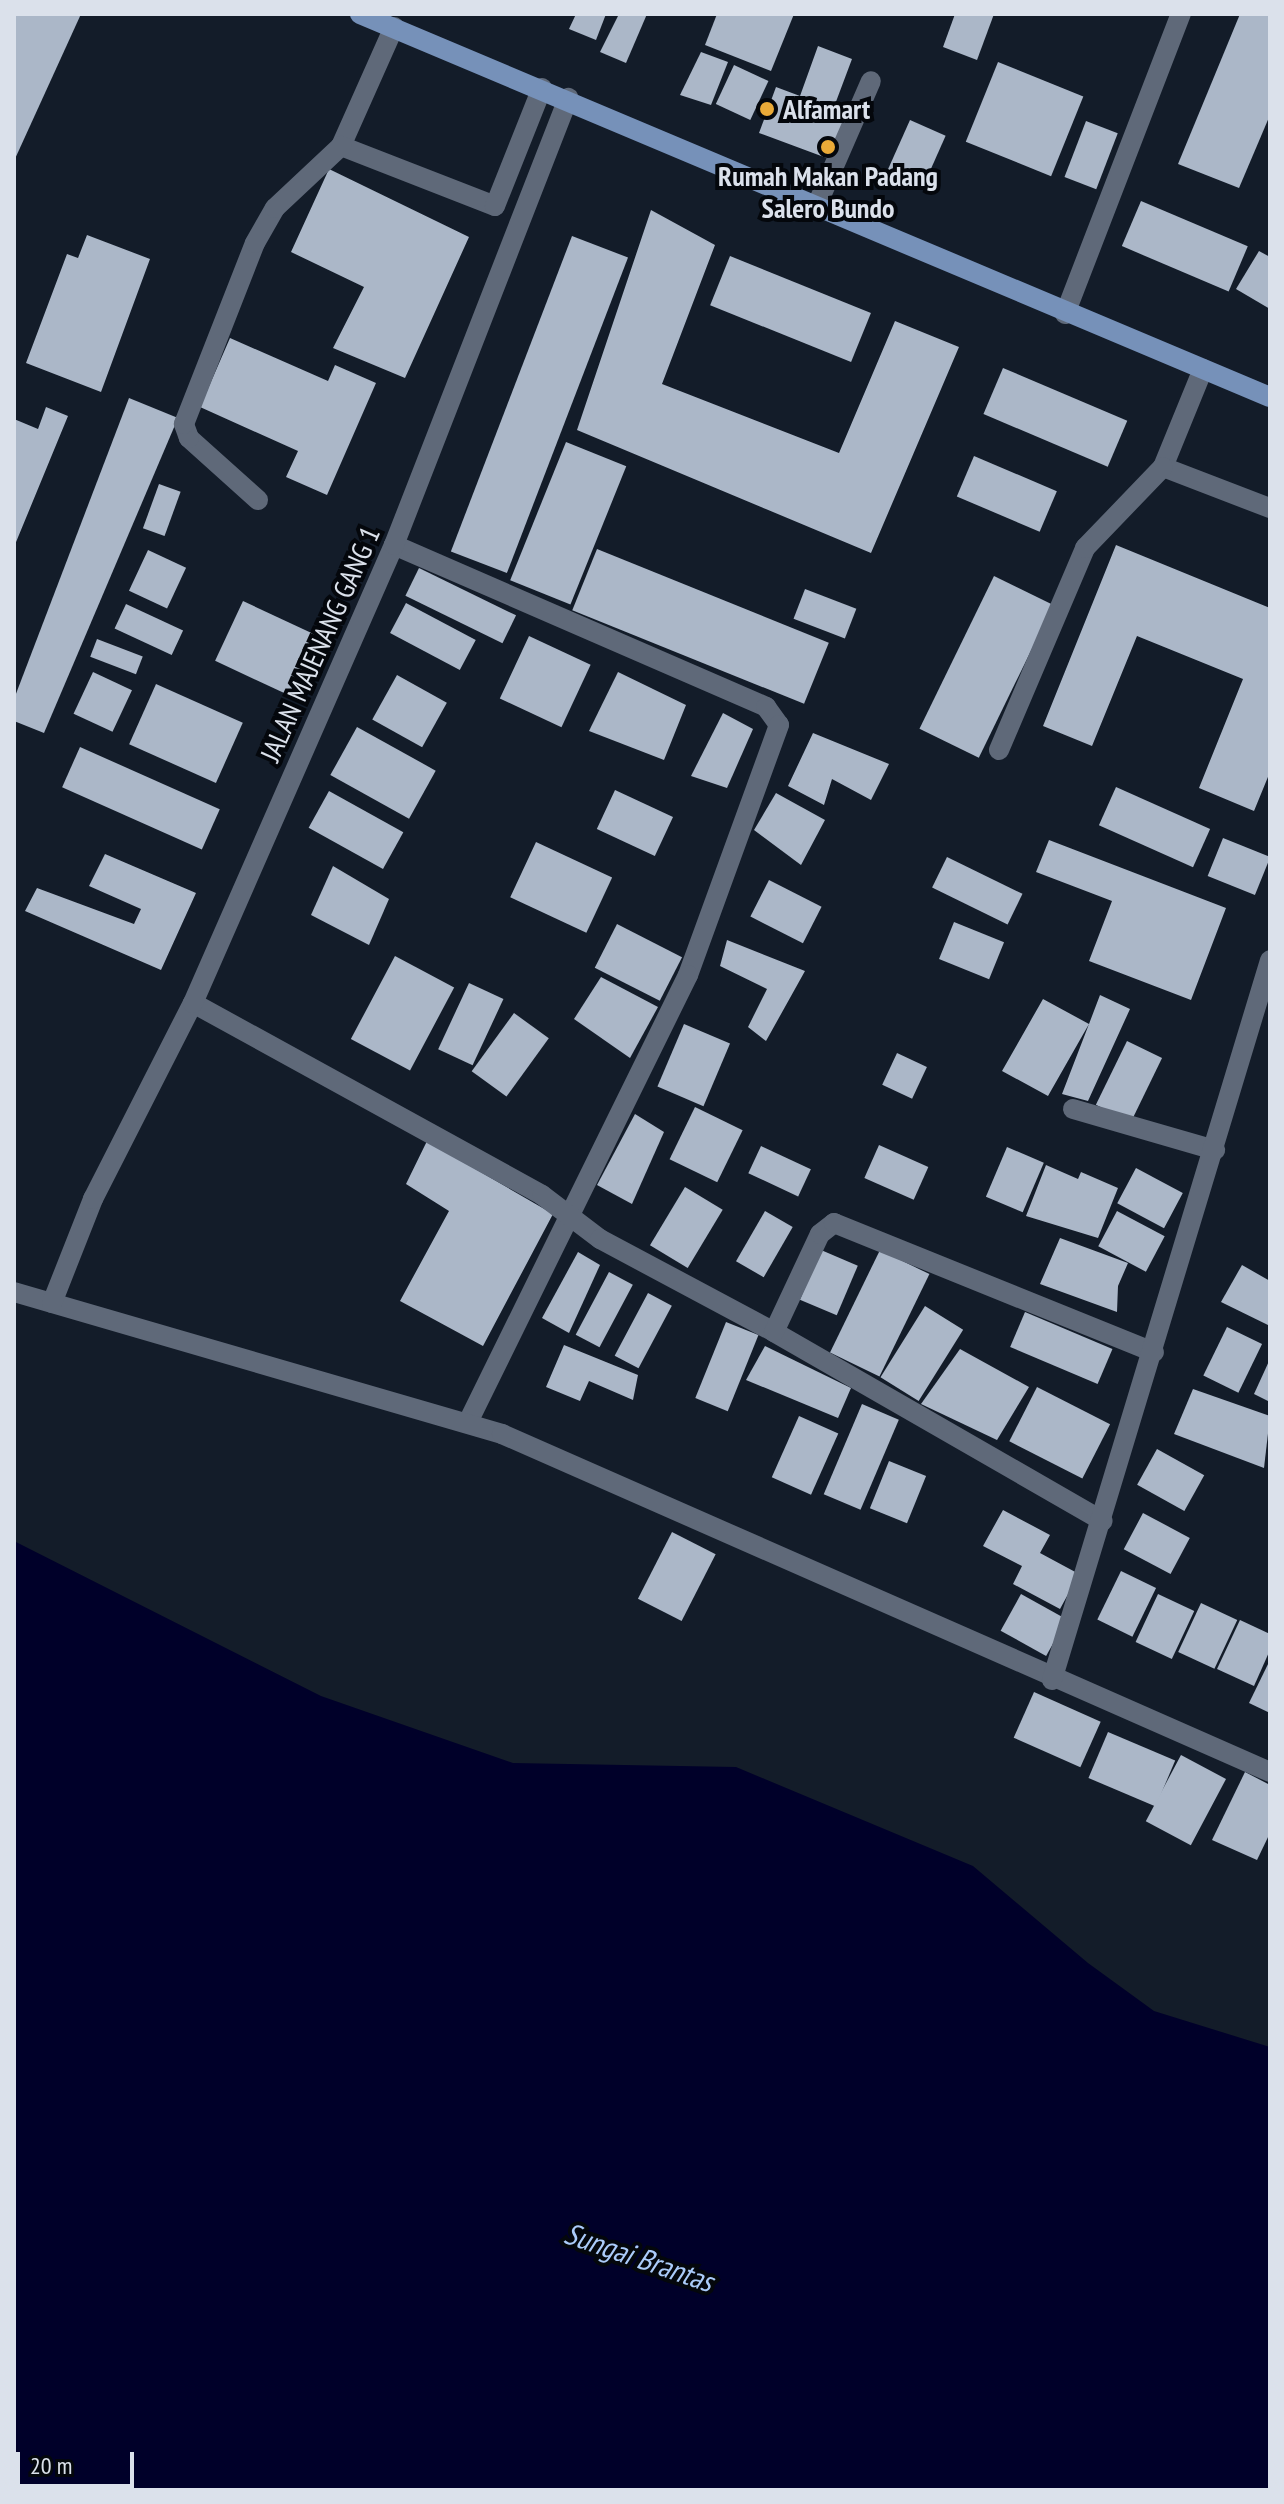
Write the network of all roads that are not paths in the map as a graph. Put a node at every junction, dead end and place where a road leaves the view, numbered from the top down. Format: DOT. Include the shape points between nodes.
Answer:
graph roads {
  1 [pos="360,14"];
  2 [pos="1181,14"];
  3 [pos="394,27"];
  4 [pos="871,81"];
  5 [pos="542,88"];
  6 [pos="568,98"];
  7 [pos="341,146"];
  8 [pos="817,205"];
  9 [pos="1065,314"];
  10 [pos="1203,369"];
  11 [pos="1270,397"];
  12 [pos="1163,467"];
  13 [pos="258,500"];
  14 [pos="1270,508"];
  15 [pos="394,545"];
  16 [pos="999,750"];
  17 [pos="1270,960"];
  18 [pos="193,1003"];
  19 [pos="1073,1109"];
  20 [pos="1215,1150"];
  21 [pos="571,1217"];
  22 [pos="14,1292"];
  23 [pos="52,1303"];
  24 [pos="774,1332"];
  25 [pos="1154,1352"];
  26 [pos="468,1422"];
  27 [pos="1103,1521"];
  28 [pos="1052,1680"];
  29 [pos="1270,1772"];
  1 -- 3 [label="main road"];
  2 -- 9 [label="street"];
  3 -- 5 [label="main road"];
  3 -- 7 [label="street"];
  4 -- 8 [label="street"];
  5 -- 6 [label="main road"];
  5 -- 7 [label="street" via="495,206"];
  6 -- 8 [label="main road"];
  6 -- 15 [label="street, JALAN MAJENANG GANG 1"];
  7 -- 13 [label="street" via="275,208 255,243 184,424 189,438"];
  8 -- 9 [label="main road"];
  9 -- 10 [label="main road"];
  10 -- 11 [label="main road"];
  10 -- 12 [label="street"];
  12 -- 14 [label="street"];
  12 -- 16 [label="street" via="1085,548"];
  15 -- 18 [label="street, JALAN MAJENANG GANG 1"];
  15 -- 21 [label="street" via="766,707 779,725 688,975"];
  17 -- 20 [label="street"];
  18 -- 21 [label="street" via="542,1195"];
  18 -- 23 [label="street, JALAN MAJENANG GANG 1" via="93,1199"];
  19 -- 20 [label="street"];
  20 -- 25 [label="street"];
  21 -- 24 [label="street" via="600,1239"];
  21 -- 26 [label="street"];
  22 -- 23 [label="street"];
  23 -- 26 [label="street"];
  24 -- 25 [label="street" via="820,1234 834,1223"];
  24 -- 27 [label="street"];
  25 -- 27 [label="street"];
  26 -- 28 [label="street"];
  27 -- 28 [label="street"];
  28 -- 29 [label="street"];
}
